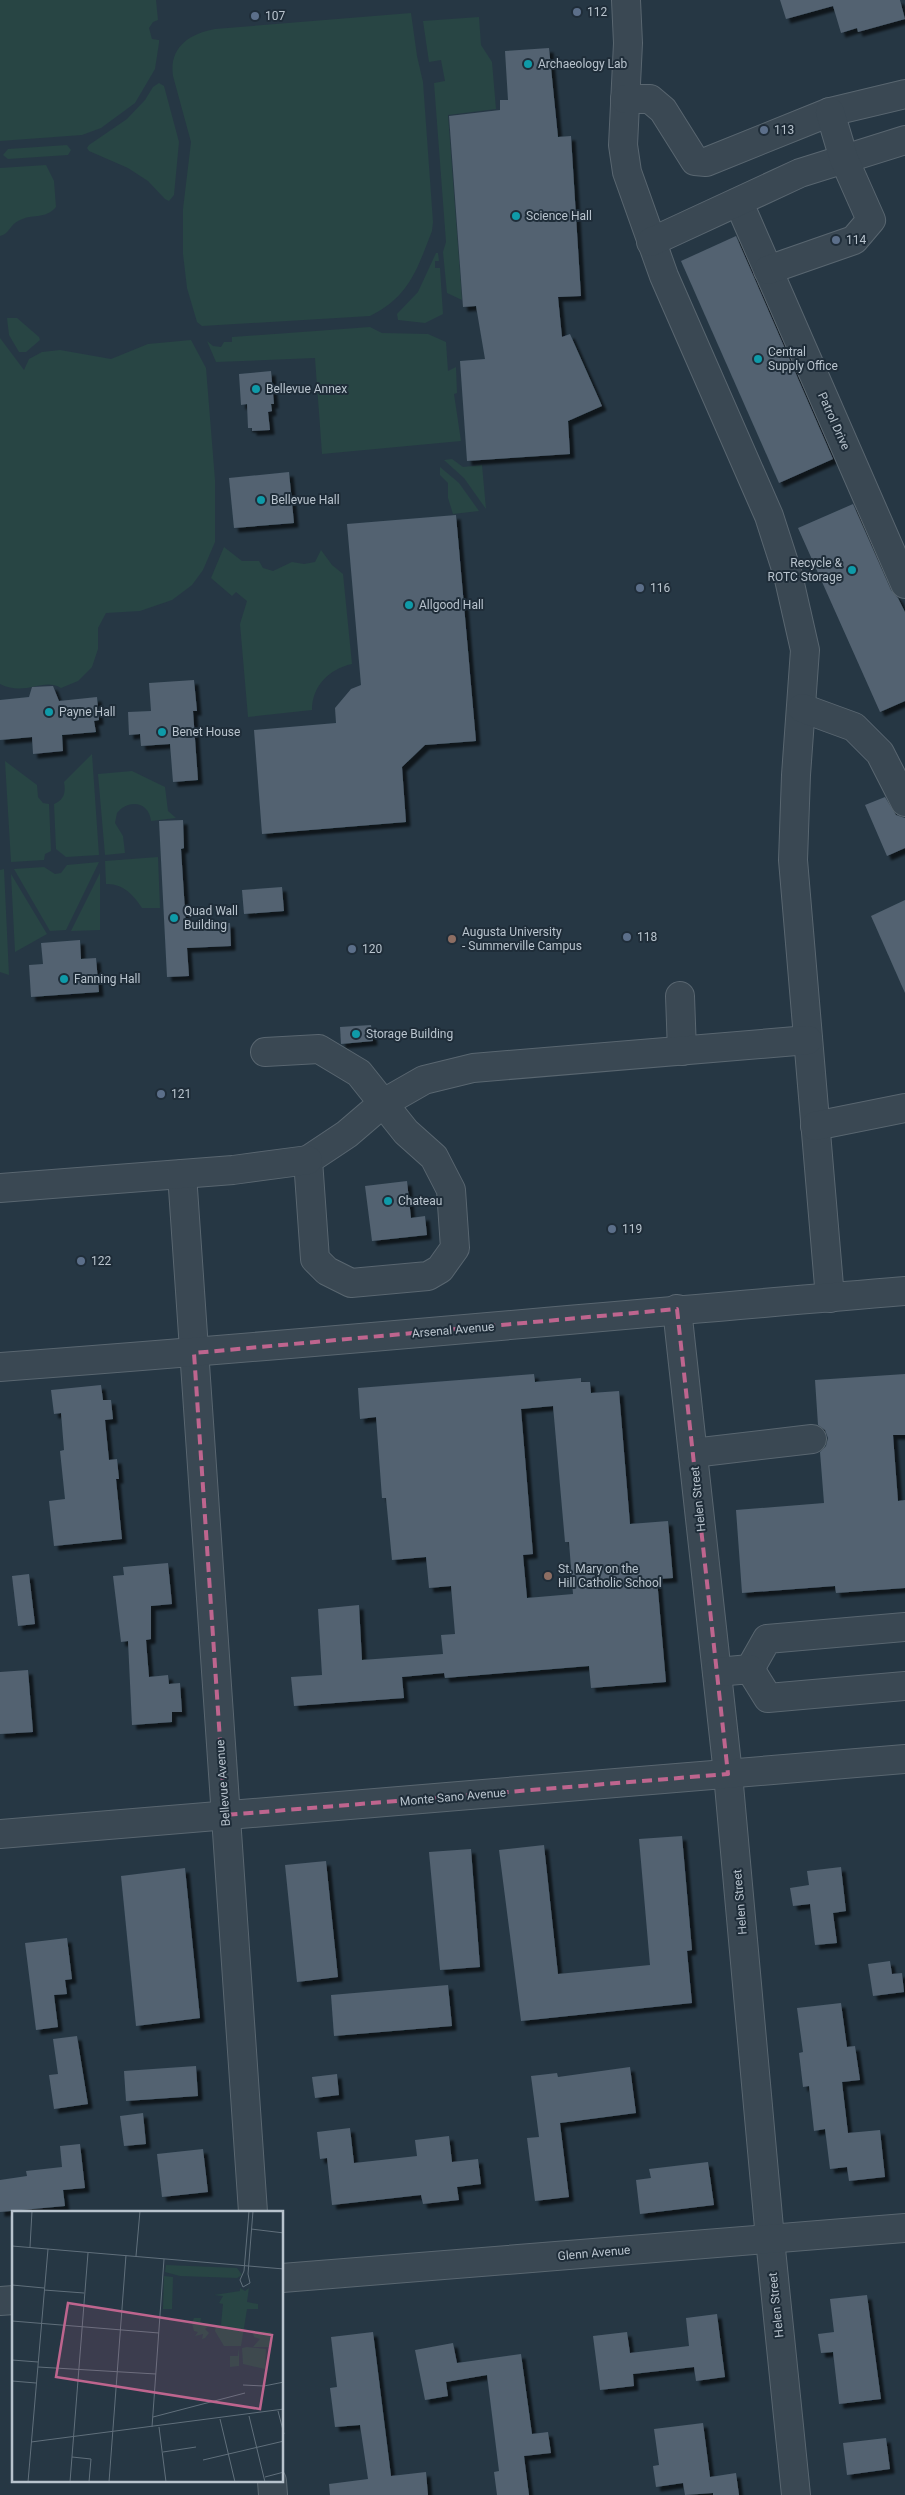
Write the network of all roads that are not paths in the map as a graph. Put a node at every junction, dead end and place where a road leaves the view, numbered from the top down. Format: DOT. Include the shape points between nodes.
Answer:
graph roads {
  1 [pos="626,0"];
  2 [pos="905,94"];
  3 [pos="625,99"];
  4 [pos="830,112"];
  5 [pos="905,140"];
  6 [pos="844,159"];
  7 [pos="739,203"];
  8 [pos="651,242"];
  9 [pos="768,270"];
  10 [pos="905,584"];
  11 [pos="802,708"];
  12 [pos="905,802"];
  13 [pos="680,996"];
  14 [pos="808,1040"];
  15 [pos="682,1051"];
  16 [pos="265,1052"];
  17 [pos="382,1104"];
  18 [pos="905,1108"];
  19 [pos="815,1126"];
  20 [pos="308,1160"];
  21 [pos="182,1174"];
  22 [pos="0,1188"];
  23 [pos="905,1291"];
  24 [pos="830,1298"];
  25 [pos="677,1309"];
  26 [pos="194,1353"];
  27 [pos="0,1367"];
  28 [pos="812,1439"];
  29 [pos="693,1453"];
  30 [pos="905,1627"];
  31 [pos="750,1670"];
  32 [pos="717,1672"];
  33 [pos="905,1686"];
  34 [pos="905,1759"];
  35 [pos="728,1774"];
  36 [pos="226,1815"];
  37 [pos="0,1834"];
  38 [pos="253,2211"];
  39 [pos="905,2228"];
  40 [pos="770,2239"];
  41 [pos="284,2278"];
  42 [pos="272,2482"];
  43 [pos="273,2495"];
  44 [pos="796,2495"];
  1 -- 3 [label="street"];
  2 -- 4 [label="street"];
  3 -- 4 [label="street" via="650,99 663,110 695,161 706,162"];
  3 -- 8 [label="street" via="624,158"];
  4 -- 6 [label="street"];
  5 -- 6 [label="street"];
  6 -- 7 [label="street" via="800,173"];
  6 -- 9 [label="street" via="871,220 854,240"];
  7 -- 8 [label="street"];
  7 -- 9 [label="street, Patrol Drive"];
  8 -- 11 [label="street" via="769,516 788,575 805,650"];
  9 -- 10 [label="street, Patrol Drive"];
  11 -- 12 [label="street" via="854,728 880,753"];
  11 -- 14 [label="street" via="793,860"];
  13 -- 15 [label="street"];
  14 -- 15 [label="street"];
  14 -- 19 [label="street"];
  15 -- 17 [label="street" via="473,1068 424,1080"];
  16 -- 17 [label="street" via="319,1048 359,1073"];
  17 -- 20 [label="street" via="347,1134"];
  17 -- 20 [label="street" via="434,1157 451,1190 455,1248 440,1269 428,1276 351,1283 326,1271 315,1258"];
  18 -- 19 [label="street"];
  19 -- 24 [label="street"];
  20 -- 21 [label="street"];
  21 -- 22 [label="street"];
  21 -- 26 [label="street, Bellevue Avenue"];
  23 -- 24 [label="street, Arsenal Avenue"];
  24 -- 25 [label="street, Arsenal Avenue"];
  25 -- 26 [label="street, Arsenal Avenue"];
  25 -- 29 [label="street, Helen Street"];
  26 -- 27 [label="street, Arsenal Avenue"];
  26 -- 36 [label="street, Bellevue Avenue"];
  28 -- 29 [label="street"];
  29 -- 32 [label="street, Helen Street"];
  30 -- 31 [label="street" via="767,1639"];
  31 -- 32 [label="street"];
  31 -- 33 [label="street" via="768,1698"];
  32 -- 35 [label="street, Helen Street"];
  34 -- 35 [label="street, Monte Sano Avenue"];
  35 -- 36 [label="street, Monte Sano Avenue"];
  35 -- 40 [label="street, Helen Street"];
  36 -- 37 [label="street, Monte Sano Avenue"];
  36 -- 38 [label="street, Bellevue Avenue"];
  39 -- 40 [label="street, Glenn Avenue"];
  40 -- 41 [label="street, Glenn Avenue"];
  40 -- 44 [label="street, Helen Street"];
  42 -- 43 [label="street"];
}
